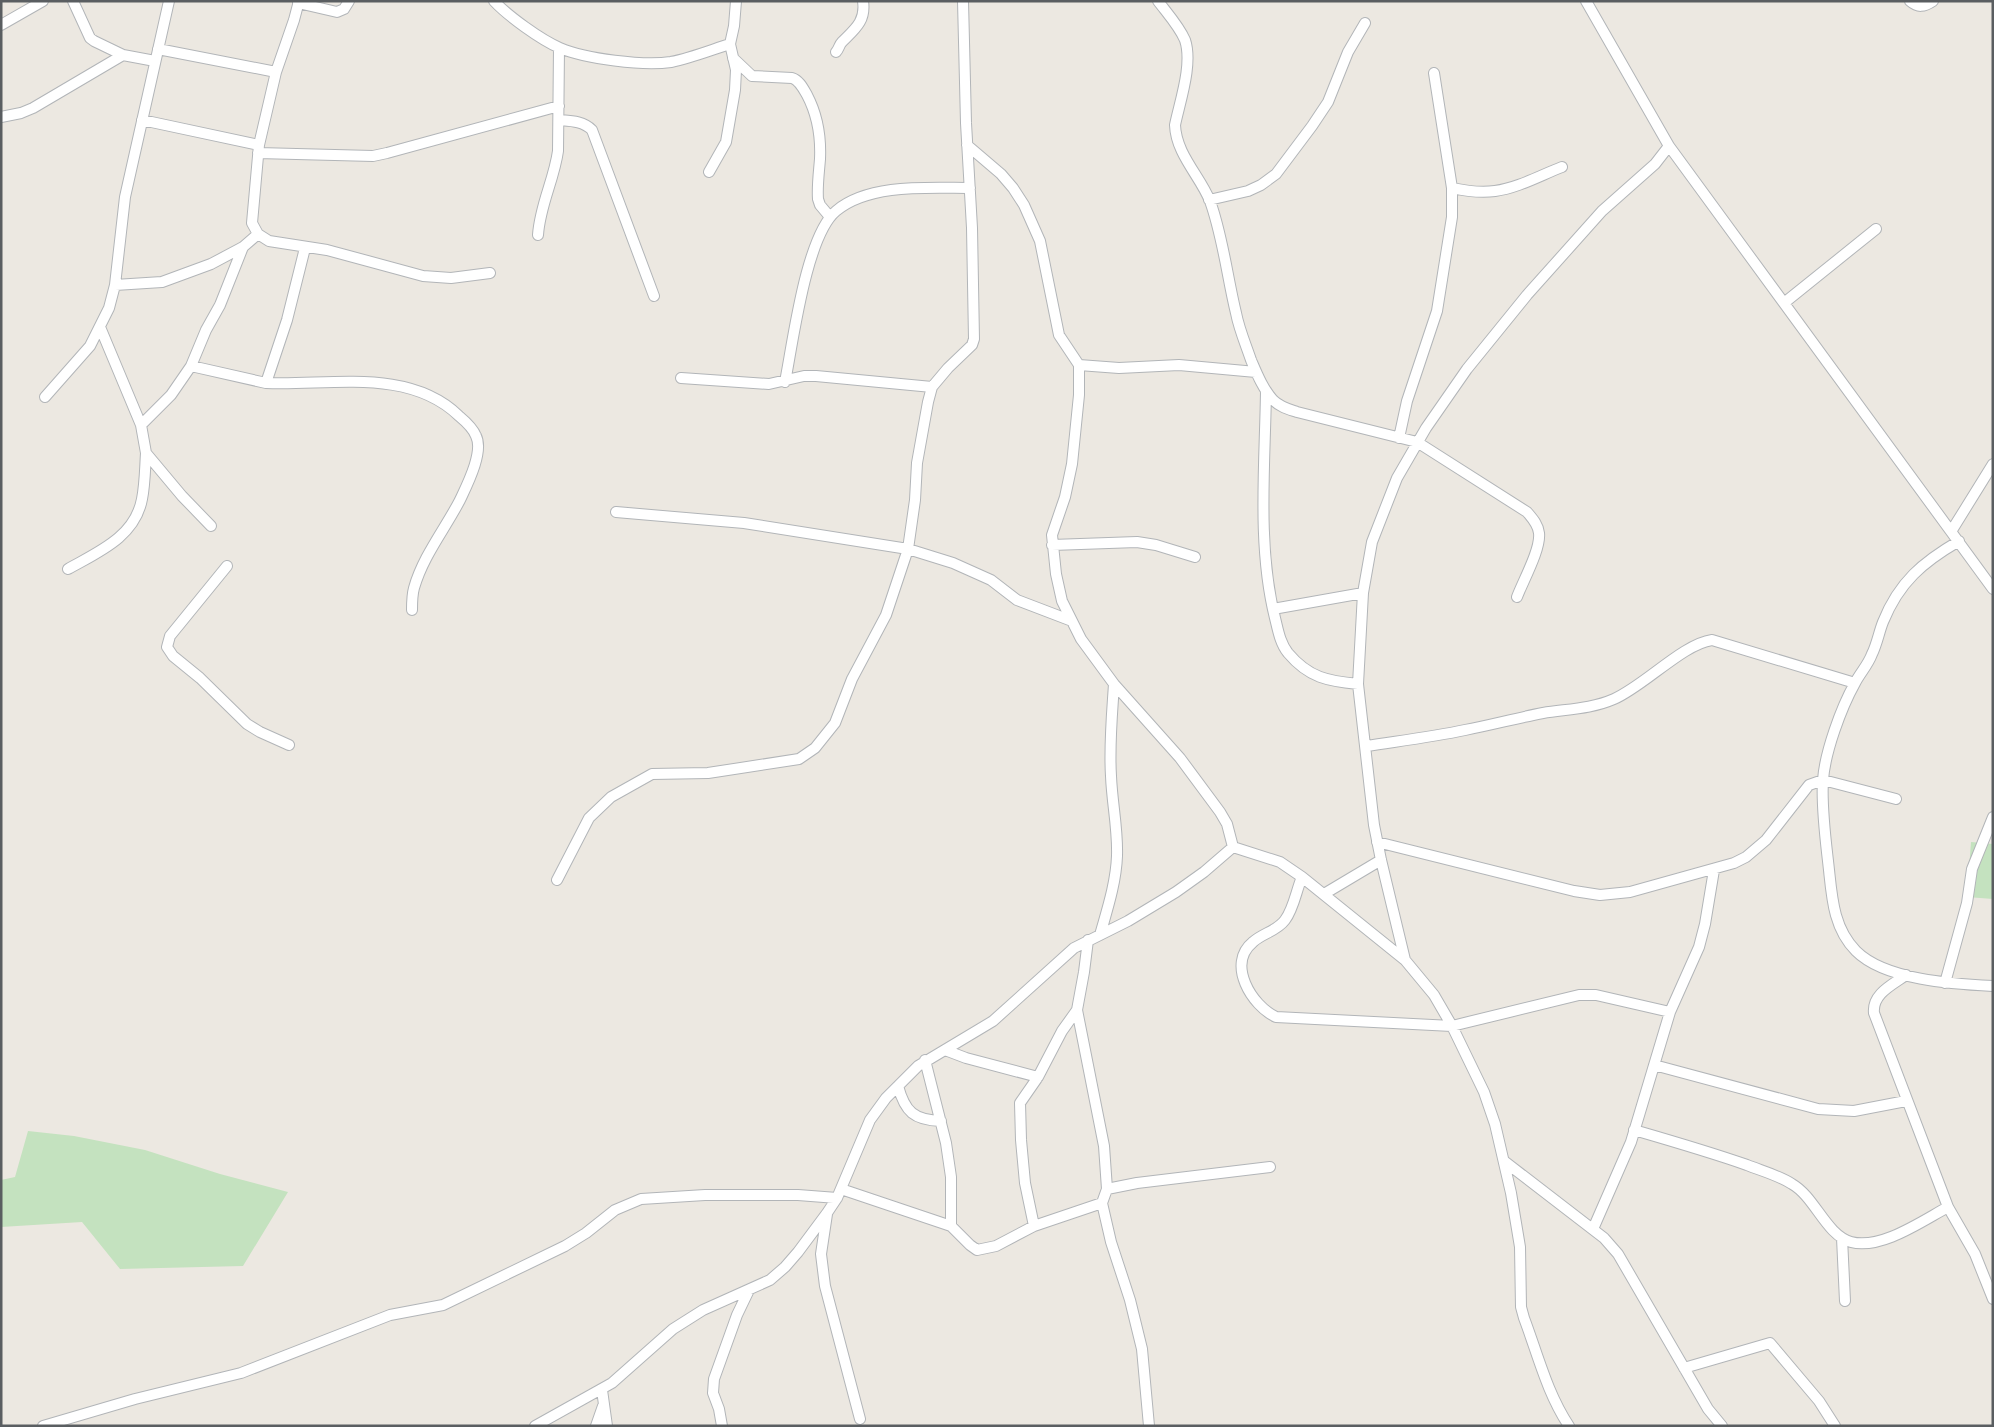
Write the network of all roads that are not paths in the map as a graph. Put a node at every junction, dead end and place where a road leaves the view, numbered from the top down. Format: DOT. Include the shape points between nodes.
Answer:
graph roads {
  1 [pos="43,1"];
  2 [pos="73,1"];
  3 [pos="169,1"];
  4 [pos="348,1"];
  5 [pos="494,1"];
  6 [pos="736,1"];
  7 [pos="864,1"];
  8 [pos="963,1"];
  9 [pos="1158,1"];
  10 [pos="1586,1"];
  11 [pos="1910,1"];
  12 [pos="1933,1"];
  13 [pos="298,2"];
  14 [pos="1365,23"];
  15 [pos="1,25"];
  16 [pos="730,44"];
  17 [pos="559,48"];
  18 [pos="158,49"];
  19 [pos="836,52"];
  20 [pos="123,55"];
  21 [pos="733,58"];
  22 [pos="155,61"];
  23 [pos="276,72"];
  24 [pos="1434,73"];
  25 [pos="559,106"];
  26 [pos="1,117"];
  27 [pos="142,120"];
  28 [pos="559,120"];
  29 [pos="968,145"];
  30 [pos="1669,146"];
  31 [pos="258,149"];
  32 [pos="1562,167"];
  33 [pos="709,172"];
  34 [pos="970,188"];
  35 [pos="1452,188"];
  36 [pos="1209,200"];
  37 [pos="830,217"];
  38 [pos="1876,229"];
  39 [pos="258,234"];
  40 [pos="538,235"];
  41 [pos="243,247"];
  42 [pos="305,248"];
  43 [pos="490,273"];
  44 [pos="115,285"];
  45 [pos="654,296"];
  46 [pos="1784,303"];
  47 [pos="100,327"];
  48 [pos="191,366"];
  49 [pos="1079,366"];
  50 [pos="1256,372"];
  51 [pos="681,378"];
  52 [pos="785,382"];
  53 [pos="266,383"];
  54 [pos="932,387"];
  55 [pos="1266,391"];
  56 [pos="45,397"];
  57 [pos="141,425"];
  58 [pos="1398,438"];
  59 [pos="1417,442"];
  60 [pos="146,453"];
  61 [pos="1993,464"];
  62 [pos="616,512"];
  63 [pos="211,526"];
  64 [pos="1952,530"];
  65 [pos="1959,541"];
  66 [pos="1052,545"];
  67 [pos="908,549"];
  68 [pos="1195,557"];
  69 [pos="227,566"];
  70 [pos="68,569"];
  71 [pos="1993,589"];
  72 [pos="1363,594"];
  73 [pos="1517,597"];
  74 [pos="412,610"];
  75 [pos="1273,610"];
  76 [pos="1072,621"];
  77 [pos="1855,683"];
  78 [pos="1114,684"];
  79 [pos="1358,684"];
  80 [pos="289,744"];
  81 [pos="1367,746"];
  82 [pos="1823,780"];
  83 [pos="1896,799"];
  84 [pos="1993,817"];
  85 [pos="1377,842"];
  86 [pos="1233,847"];
  87 [pos="1381,860"];
  88 [pos="1714,870"];
  89 [pos="1302,877"];
  90 [pos="557,880"];
  91 [pos="1324,894"];
  92 [pos="1100,935"];
  93 [pos="1088,940"];
  94 [pos="1405,960"];
  95 [pos="1906,975"];
  96 [pos="1945,983"];
  97 [pos="1993,986"];
  98 [pos="1077,1010"];
  99 [pos="1670,1012"];
  100 [pos="1452,1026"];
  101 [pos="945,1050"];
  102 [pos="925,1060"];
  103 [pos="1654,1065"];
  104 [pos="1038,1077"];
  105 [pos="898,1086"];
  106 [pos="1906,1101"];
  107 [pos="941,1121"];
  108 [pos="1634,1130"];
  109 [pos="1504,1161"];
  110 [pos="1270,1167"];
  111 [pos="1106,1188"];
  112 [pos="838,1194"];
  113 [pos="1102,1203"];
  114 [pos="1948,1207"];
  115 [pos="827,1213"];
  116 [pos="951,1226"];
  117 [pos="1034,1226"];
  118 [pos="1593,1229"];
  119 [pos="1842,1238"];
  120 [pos="749,1290"];
  121 [pos="1993,1299"];
  122 [pos="1845,1301"];
  123 [pos="1684,1368"];
  124 [pos="602,1390"];
  125 [pos="604,1402"];
  126 [pos="860,1419"];
  127 [pos="1718,1425"];
  128 [pos="44,1426"];
  129 [pos="535,1426"];
  130 [pos="596,1426"];
  131 [pos="607,1426"];
  132 [pos="722,1426"];
  133 [pos="1149,1426"];
  134 [pos="1569,1426"];
  135 [pos="1835,1426"];
  1 -- 15 [label="street"];
  2 -- 20 [label="street" via="90,38"];
  3 -- 18 [label="street"];
  4 -- 13 [label="street" via="344,9 337,12"];
  5 -- 17 [label="street"];
  6 -- 16 [label="street"];
  7 -- 19 [label="street" via="858,27"];
  8 -- 29 [label="street"];
  9 -- 36 [label="street" via="1187,47 1188,61 1175,134"];
  10 -- 30 [label="street"];
  11 -- 12 [label="street" via="1922,7"];
  13 -- 23 [label="street"];
  14 -- 36 [label="street" via="1348,52 1328,102 1276,174 1248,191"];
  16 -- 17 [label="street" via="670,62 589,57"];
  16 -- 21 [label="street"];
  17 -- 25 [label="street"];
  18 -- 22 [label="street"];
  18 -- 23 [label="street"];
  20 -- 22 [label="street"];
  20 -- 26 [label="street" via="33,108 21,114"];
  21 -- 33 [label="street" via="736,76 728,132 722,152"];
  21 -- 37 [label="street" via="752,76 792,78 802,86 817,120 820,156 818,198"];
  22 -- 27 [label="street"];
  23 -- 31 [label="street"];
  24 -- 35 [label="street"];
  25 -- 28 [label="street"];
  25 -- 31 [label="street" via="387,154 365,156"];
  27 -- 31 [label="street"];
  27 -- 44 [label="street" via="125,197"];
  28 -- 40 [label="street" via="556,166 542,206"];
  28 -- 45 [label="street" via="580,122 592,130"];
  29 -- 34 [label="street"];
  29 -- 49 [label="street" via="1001,174 1024,205 1040,241 1059,334"];
  30 -- 46 [label="street"];
  30 -- 59 [label="street" via="1655,164 1602,211 1527,295 1467,369"];
  31 -- 39 [label="street" via="252,223"];
  32 -- 35 [label="street" via="1507,189 1482,192"];
  34 -- 37 [label="street" via="916,188 872,195 848,203"];
  34 -- 54 [label="street" via="974,339"];
  35 -- 58 [label="street" via="1451,225 1438,311 1407,401"];
  36 -- 50 [label="street" via="1223,247 1236,315"];
  37 -- 52 [label="street" via="805,274"];
  38 -- 46 [label="street"];
  39 -- 41 [label="street"];
  39 -- 42 [label="street" via="269,241"];
  41 -- 44 [label="street" via="211,264 162,282"];
  41 -- 48 [label="street"];
  42 -- 43 [label="street" via="328,250 436,278"];
  42 -- 53 [label="street"];
  44 -- 47 [label="street"];
  46 -- 64 [label="street"];
  47 -- 56 [label="street" via="76,364"];
  47 -- 57 [label="street"];
  48 -- 53 [label="street"];
  48 -- 57 [label="street" via="170,396"];
  49 -- 50 [label="street" via="1180,365"];
  49 -- 66 [label="street" via="1072,464"];
  50 -- 55 [label="street"];
  51 -- 52 [label="street" via="769,384"];
  52 -- 54 [label="street" via="816,376"];
  53 -- 74 [label="street" via="374,383 417,390 444,402 474,431 478,438 475,465 457,506 420,570 413,589"];
  54 -- 67 [label="street" via="917,463"];
  55 -- 58 [label="street" via="1274,401 1297,412"];
  55 -- 75 [label="street" via="1264,557"];
  57 -- 60 [label="street"];
  58 -- 59 [label="street"];
  59 -- 72 [label="street" via="1397,478 1372,542"];
  59 -- 73 [label="street" via="1527,512 1534,520 1539,544"];
  60 -- 63 [label="street"];
  60 -- 70 [label="street" via="142,498 130,526 114,542"];
  61 -- 64 [label="street"];
  62 -- 67 [label="street" via="744,524"];
  64 -- 65 [label="street"];
  65 -- 71 [label="street"];
  65 -- 77 [label="street" via="1933,556 1905,582 1883,622 1872,656"];
  66 -- 68 [label="street" via="1137,542 1156,544"];
  66 -- 76 [label="street" via="1062,601"];
  67 -- 76 [label="street" via="953,563 990,580 1017,600"];
  67 -- 90 [label="street" via="886,615 852,680 835,723 815,748 799,759 708,773 652,774 611,797 589,818"];
  69 -- 80 [label="street" via="170,636 167,647 247,724"];
  72 -- 75 [label="street"];
  72 -- 79 [label="street"];
  75 -- 79 [label="street" via="1283,645 1303,667 1331,682"];
  76 -- 78 [label="street"];
  77 -- 81 [label="street" via="1712,640 1704,641 1616,698 1598,705"];
  77 -- 82 [label="street" via="1832,740"];
  78 -- 86 [label="street" via="1204,790 1227,824"];
  78 -- 92 [label="street" via="1110,751 1117,858"];
  79 -- 81 [label="street"];
  81 -- 85 [label="street"];
  82 -- 83 [label="street"];
  82 -- 88 [label="street" via="1810,785 1766,840 1752,852"];
  82 -- 95 [label="street" via="1825,840 1836,919 1857,952 1870,961"];
  84 -- 96 [label="street" via="1972,869 1967,903"];
  85 -- 87 [label="street"];
  85 -- 88 [label="street" via="1600,895 1630,892"];
  86 -- 89 [label="street" via="1280,862"];
  86 -- 92 [label="street" via="1190,883"];
  87 -- 91 [label="street"];
  87 -- 94 [label="street"];
  88 -- 99 [label="street" via="1703,935"];
  89 -- 91 [label="street"];
  89 -- 100 [label="street" via="1285,921 1253,942 1241,960 1249,992 1265,1012 1295,1019"];
  91 -- 94 [label="street"];
  92 -- 93 [label="street"];
  93 -- 98 [label="street"];
  93 -- 101 [label="street" via="1074,948 993,1021"];
  94 -- 100 [label="street" via="1434,995"];
  95 -- 96 [label="street"];
  95 -- 106 [label="street" via="1881,993 1873,1006"];
  96 -- 97 [label="street"];
  98 -- 104 [label="street"];
  98 -- 111 [label="street" via="1104,1146"];
  99 -- 100 [label="street" via="1596,994 1578,995"];
  99 -- 103 [label="street"];
  100 -- 109 [label="street" via="1484,1092"];
  101 -- 102 [label="street"];
  101 -- 104 [label="street"];
  102 -- 105 [label="street"];
  102 -- 107 [label="street"];
  103 -- 106 [label="street" via="1818,1109 1854,1111"];
  103 -- 108 [label="street"];
  104 -- 117 [label="street" via="1020,1103 1025,1183"];
  105 -- 107 [label="street" via="902,1100 915,1116"];
  105 -- 112 [label="street" via="870,1120"];
  106 -- 114 [label="street"];
  107 -- 116 [label="street" via="950,1177"];
  108 -- 118 [label="street"];
  108 -- 119 [label="street" via="1729,1159 1793,1184"];
  109 -- 118 [label="street"];
  109 -- 134 [label="street" via="1520,1247 1524,1318 1553,1399"];
  110 -- 111 [label="street"];
  111 -- 113 [label="street"];
  112 -- 115 [label="street"];
  112 -- 116 [label="street"];
  112 -- 128 [label="street" via="705,1195 640,1200 615,1210 565,1246 443,1305 390,1315 241,1373"];
  113 -- 117 [label="street"];
  113 -- 133 [label="street" via="1142,1349"];
  114 -- 119 [label="street" via="1882,1240 1864,1244"];
  114 -- 121 [label="street" via="1974,1254"];
  115 -- 120 [label="street" via="784,1267 770,1280"];
  115 -- 126 [label="street" via="822,1254 825,1286"];
  116 -- 117 [label="street" via="977,1250 996,1246"];
  118 -- 123 [label="street" via="1618,1254"];
  119 -- 122 [label="street"];
  120 -- 124 [label="street" via="703,1310 673,1329"];
  120 -- 132 [label="street" via="714,1379 713,1393 720,1409"];
  123 -- 127 [label="street"];
  123 -- 135 [label="street" via="1770,1343 1819,1401"];
  124 -- 125 [label="street"];
  124 -- 129 [label="street"];
  125 -- 130 [label="street"];
  125 -- 131 [label="street"];
}
